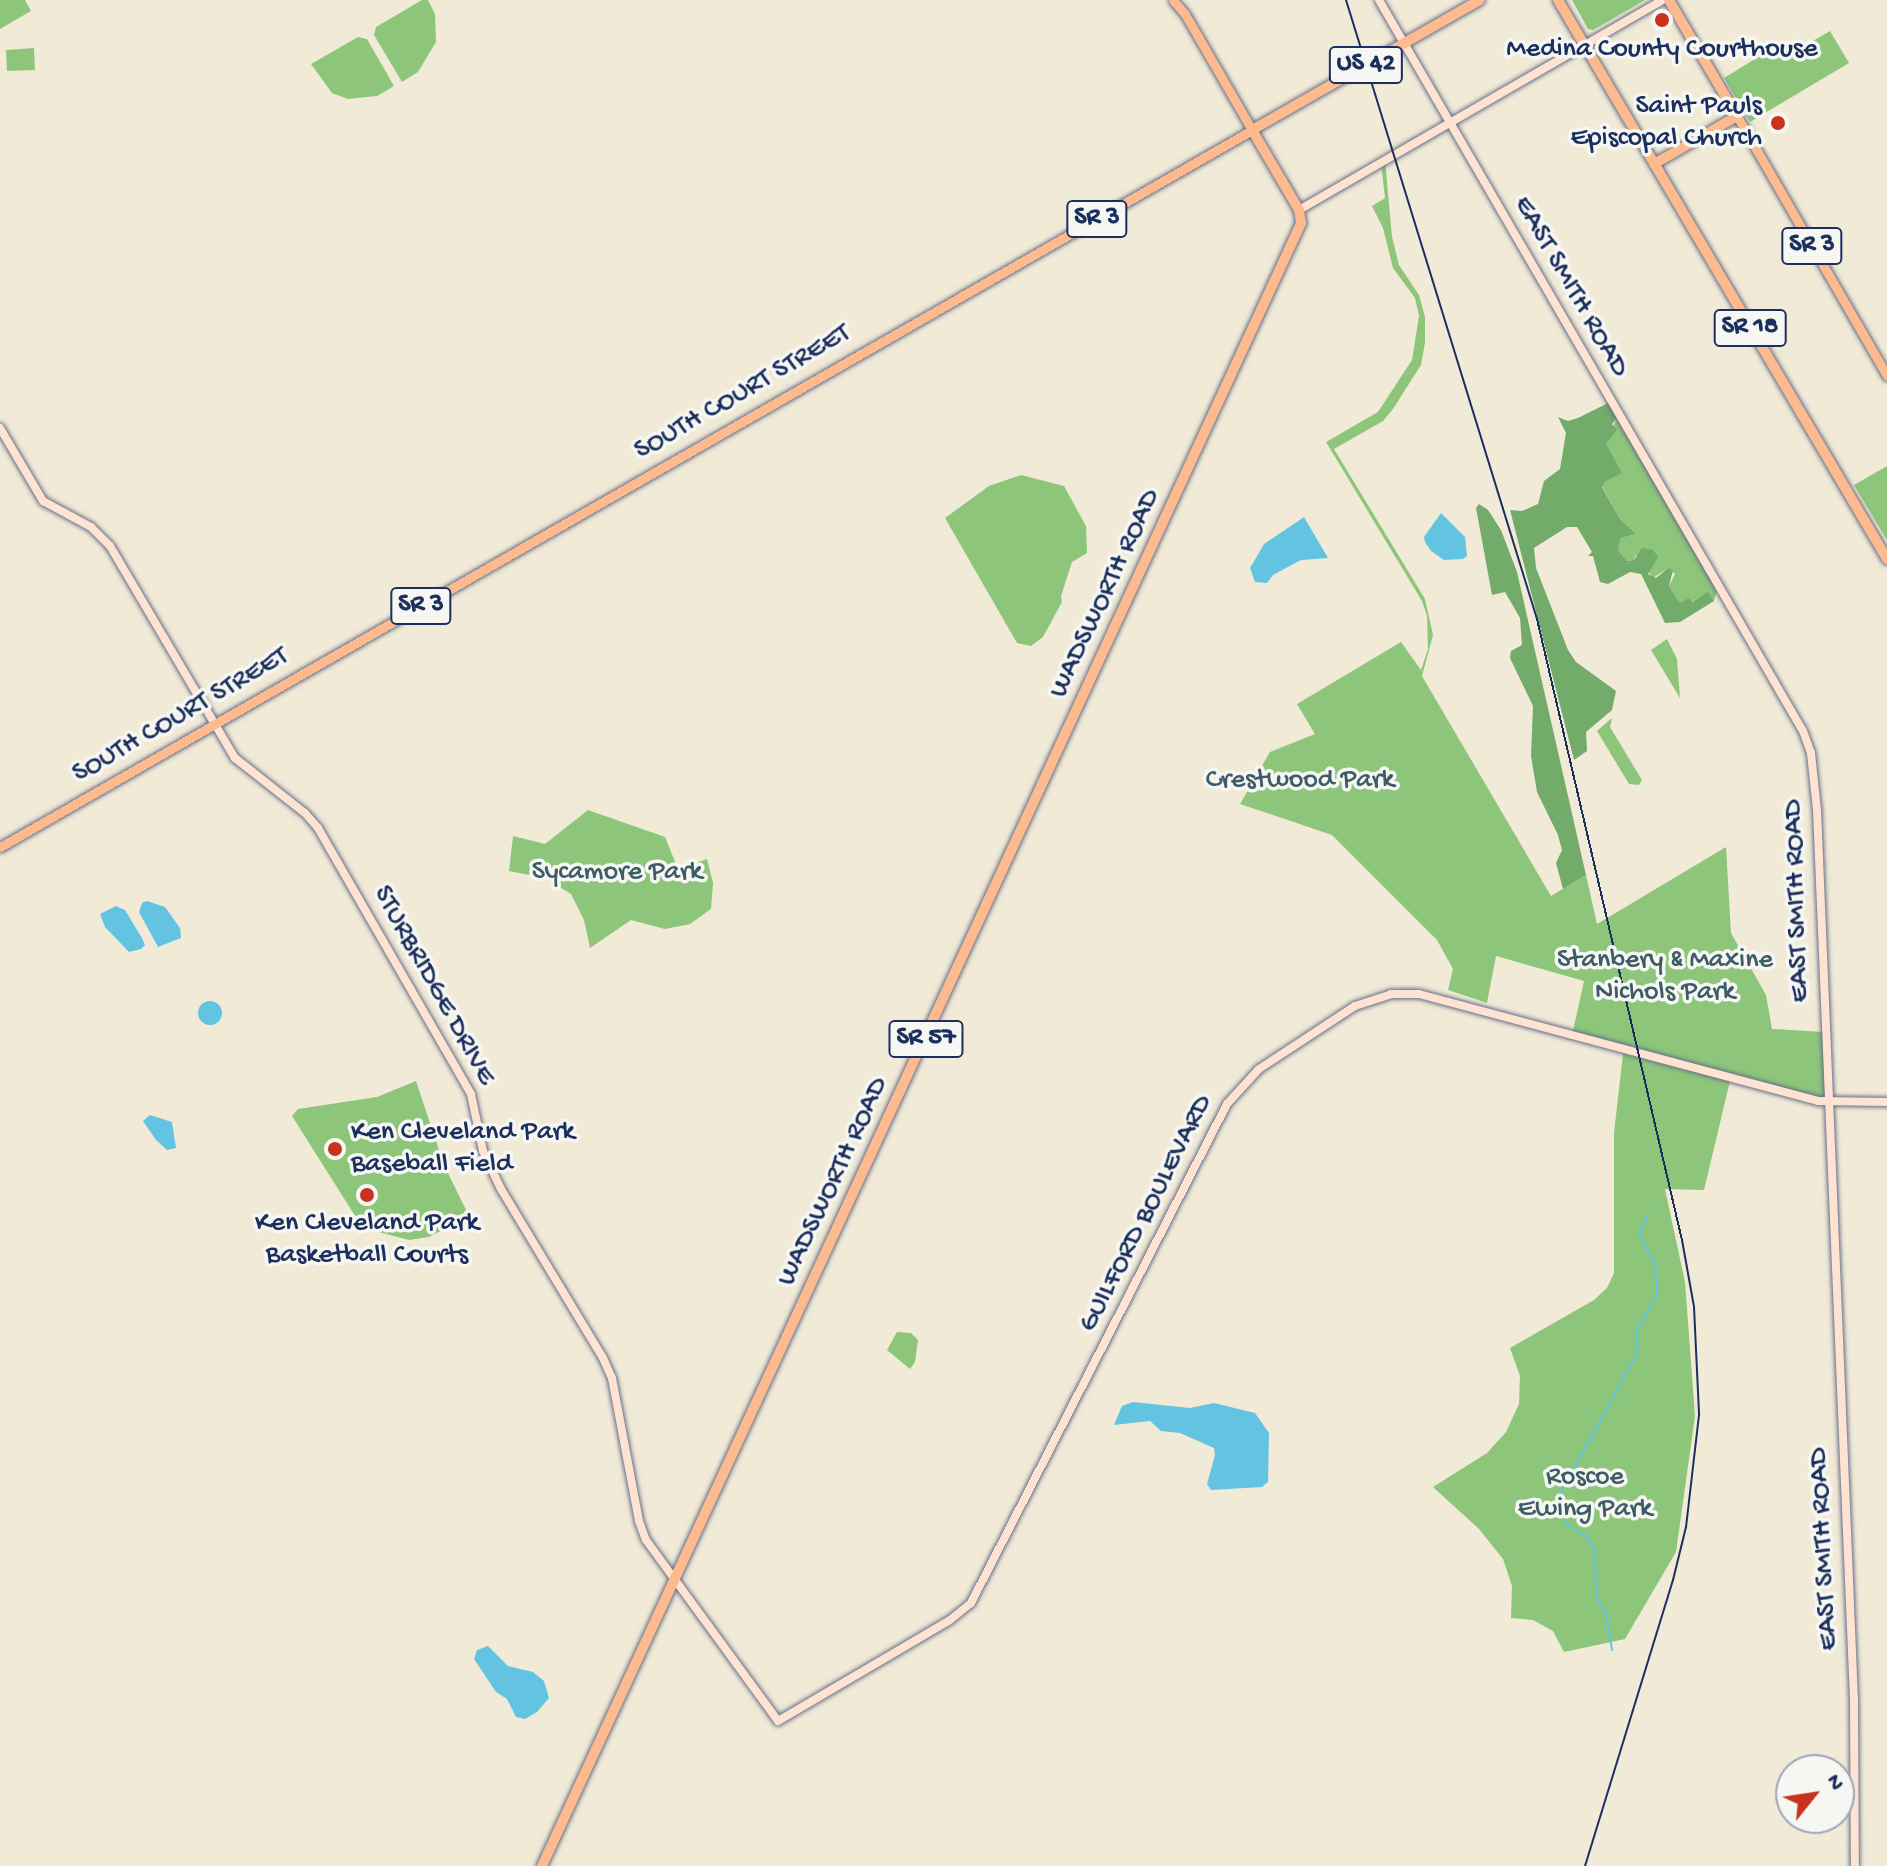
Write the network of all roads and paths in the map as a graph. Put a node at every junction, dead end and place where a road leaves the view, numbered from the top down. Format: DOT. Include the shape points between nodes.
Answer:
graph roads {
  1 [pos="1173,0"];
  2 [pos="1379,0"];
  3 [pos="1480,0"];
  4 [pos="1558,0"];
  5 [pos="1662,0"];
  6 [pos="1669,0"];
  7 [pos="1404,44"];
  8 [pos="1585,45"];
  9 [pos="1737,116"];
  10 [pos="1450,123"];
  11 [pos="1252,130"];
  12 [pos="1654,164"];
  13 [pos="1299,210"];
  14 [pos="1887,376"];
  15 [pos="0,428"];
  16 [pos="1887,559"];
  17 [pos="214,725"];
  18 [pos="0,847"];
  19 [pos="1827,1102"];
  20 [pos="1887,1102"];
  21 [pos="673,1581"];
  22 [pos="778,1721"];
  23 [pos="542,1866"];
  24 [pos="1855,1866"];
  1 -- 11 [label="main road"];
  2 -- 7 [label="street, EAST SMITH ROAD"];
  3 -- 7 [label="highway, SOUTH COURT STREET / US 42"];
  4 -- 8 [label="highway"];
  5 -- 8 [label="street"];
  6 -- 9 [label="highway, SR 3"];
  7 -- 10 [label="street, EAST SMITH ROAD"];
  7 -- 11 [label="highway, SOUTH COURT STREET / US 42"];
  8 -- 10 [label="street"];
  8 -- 12 [label="highway"];
  9 -- 12 [label="highway"];
  9 -- 14 [label="main road, SR 3"];
  10 -- 13 [label="street"];
  10 -- 19 [label="street, EAST SMITH ROAD" via="1807,743 1816,781"];
  11 -- 13 [label="highway"];
  11 -- 17 [label="main road, SOUTH COURT STREET / SR 3"];
  12 -- 16 [label="highway, SR 18"];
  13 -- 21 [label="highway, WADSWORTH ROAD / SR 57" via="1301,223 1172,509"];
  15 -- 17 [label="street, STURBRIDGE DRIVE" via="43,501 91,527 110,546"];
  17 -- 18 [label="main road, SOUTH COURT STREET / SR 3"];
  17 -- 21 [label="street, STURBRIDGE DRIVE" via="239,764 318,828 471,1094 483,1151 501,1189 612,1378 639,1521"];
  19 -- 20 [label="street, GUILFORD BOULEVARD"];
  19 -- 22 [label="street, GUILFORD BOULEVARD" via="1419,994 1391,994 1355,1006 1259,1069 1227,1104 971,1603"];
  19 -- 24 [label="street, EAST SMITH ROAD" via="1857,1779"];
  21 -- 22 [label="street, STURBRIDGE DRIVE"];
  21 -- 23 [label="highway, WADSWORTH ROAD / SR 57"];
}
